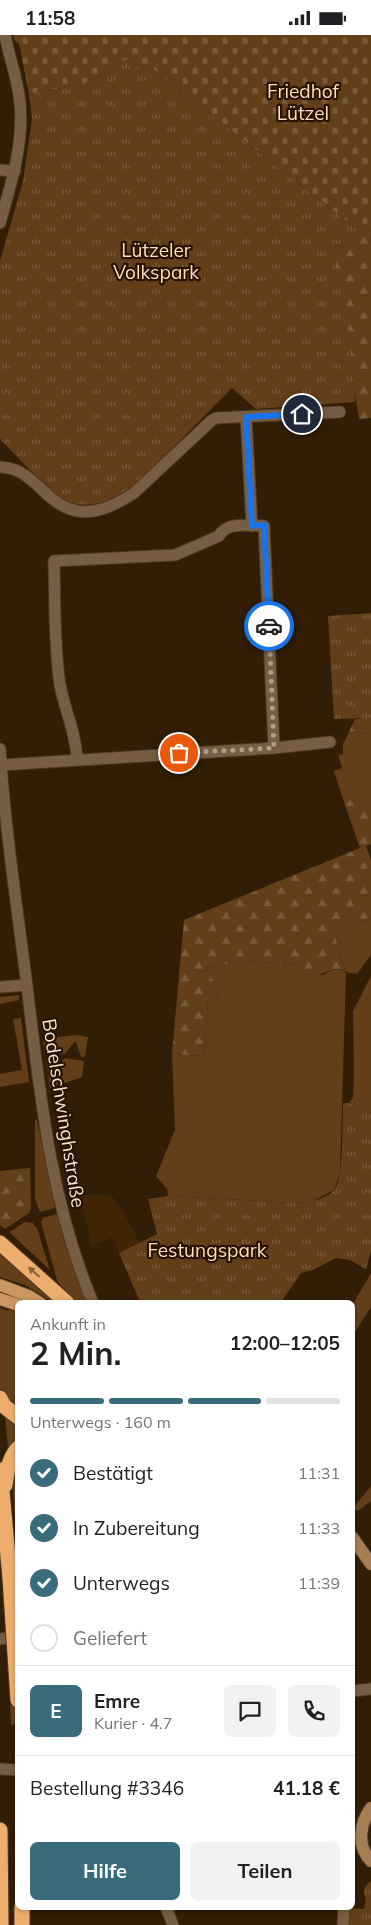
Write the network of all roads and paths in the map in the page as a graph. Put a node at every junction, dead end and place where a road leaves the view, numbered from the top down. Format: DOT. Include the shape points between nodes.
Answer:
graph roads {
  1 [pos="5,35"];
  2 [pos="0,170"];
  3 [pos="15,171"];
  4 [pos="0,223"];
  5 [pos="340,412"];
  6 [pos="246,417"];
  7 [pos="0,467"];
  8 [pos="252,526"];
  9 [pos="330,742"];
  10 [pos="274,748"];
  11 [pos="0,749"];
  12 [pos="77,759"];
  13 [pos="1,765"];
  14 [pos="2,802"];
  15 [pos="27,985"];
  16 [pos="0,987"];
  17 [pos="0,1243"];
  18 [pos="0,1285"];
  19 [pos="12,1299"];
  20 [pos="64,1300"];
  21 [pos="92,1300"];
  22 [pos="0,1398"];
  23 [pos="15,1415"];
  24 [pos="15,1451"];
  25 [pos="0,1471"];
  26 [pos="3,1499"];
  27 [pos="355,1541"];
  28 [pos="371,1564"];
  29 [pos="15,1636"];
  30 [pos="0,1639"];
  31 [pos="15,1654"];
  32 [pos="371,1689"];
  33 [pos="355,1691"];
  34 [pos="0,1769"];
  35 [pos="15,1770"];
  36 [pos="371,1807"];
  37 [pos="358,1823"];
  38 [pos="0,1830"];
  39 [pos="355,1849"];
  40 [pos="369,1859"];
  41 [pos="22,1910"];
  42 [pos="167,1910"];
  43 [pos="344,1910"];
  44 [pos="1,1925"];
  45 [pos="22,1925"];
  46 [pos="173,1925"];
  47 [pos="344,1925"];
  1 -- 3 [label="street" via="20,102"];
  2 -- 3 [label="street"];
  3 -- 4 [label="street"];
  5 -- 6 [label="street"];
  6 -- 7 [label="street" via="210,421 134,493 104,509 77,511 65,508 22,471"];
  6 -- 8 [label="street"];
  8 -- 10 [label="street" via="264,525"];
  8 -- 12 [label="street" via="229,526 219,536 175,555 54,561 59,675 76,740"];
  9 -- 10 [label="street"];
  10 -- 12 [label="street"];
  11 -- 13 [label="street, Bodelschwinghstraße"];
  12 -- 13 [label="street"];
  13 -- 14 [label="street, Bodelschwinghstraße"];
  14 -- 15 [label="street, Bodelschwinghstraße"];
  15 -- 16 [label="street"];
  15 -- 21 [label="street, Bodelschwinghstraße" via="46,1131 61,1210"];
  20 -- 17 [label="highway, one-way"];
  18 -- 19 [label="main road"];
  22 -- 23 [label="highway"];
  24 -- 26 [label="highway" via="8,1465"];
  25 -- 26 [label="highway"];
  26 -- 31 [label="highway, bridge"];
  27 -- 28 [label="street"];
  29 -- 30 [label="street"];
  32 -- 33 [label="street"];
  34 -- 35 [label="street"];
  36 -- 37 [label="street"];
  37 -- 40 [label="street"];
  38 -- 44 [label="highway"];
  39 -- 40 [label="street"];
  41 -- 45 [label="highway"];
  42 -- 46 [label="street"];
  43 -- 47 [label="street"];
}
